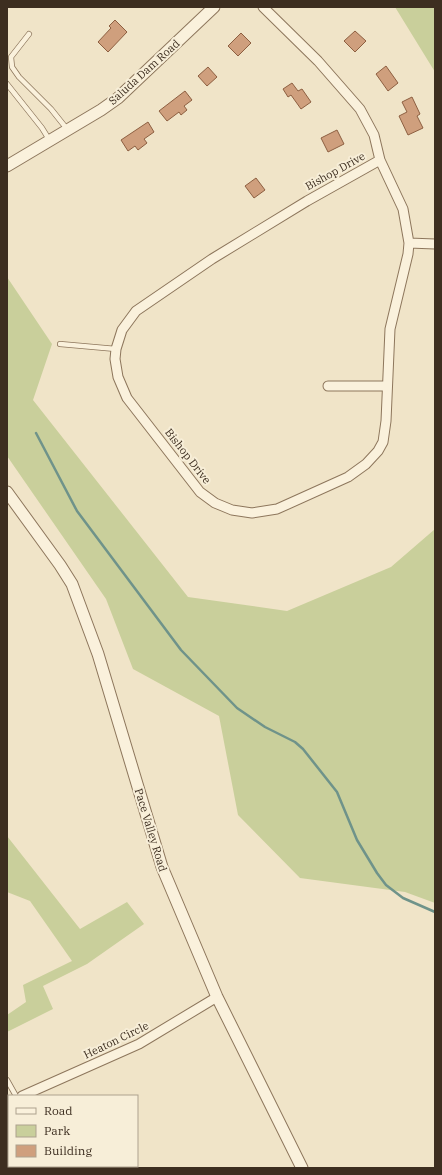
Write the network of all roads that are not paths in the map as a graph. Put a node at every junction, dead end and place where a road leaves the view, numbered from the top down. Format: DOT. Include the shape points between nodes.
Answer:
graph roads {
  1 [pos="214,7"];
  2 [pos="262,7"];
  3 [pos="29,34"];
  4 [pos="7,84"];
  5 [pos="68,131"];
  6 [pos="50,141"];
  7 [pos="380,160"];
  8 [pos="7,166"];
  9 [pos="409,243"];
  10 [pos="435,244"];
  11 [pos="60,344"];
  12 [pos="116,349"];
  13 [pos="328,386"];
  14 [pos="387,386"];
  15 [pos="7,492"];
  16 [pos="217,997"];
  17 [pos="7,1080"];
  18 [pos="15,1095"];
  19 [pos="24,1095"];
  20 [pos="302,1168"];
  1 -- 5 [label="street, Saluda Dam Road" via="118,98"];
  2 -- 7 [label="street, Bishop Drive" via="318,61 360,109 374,135"];
  3 -- 5 [label="lane" via="11,57 12,67"];
  4 -- 6 [label="lane" via="39,123"];
  5 -- 6 [label="street, Saluda Dam Road"];
  6 -- 8 [label="street, Saluda Dam Road"];
  7 -- 9 [label="street, Bishop Drive" via="403,209"];
  7 -- 12 [label="street, Bishop Drive" via="212,259 136,312 122,330"];
  9 -- 10 [label="street"];
  9 -- 14 [label="street, Bishop Drive" via="405,272 390,329"];
  11 -- 12 [label="lane"];
  12 -- 14 [label="street, Bishop Drive" via="118,378 127,398 200,492 215,503 232,510 252,513 276,509 295,502 348,477 366,464 383,442"];
  13 -- 14 [label="street"];
  15 -- 16 [label="street, Pace Valley Road" via="72,584 98,654 162,867"];
  16 -- 19 [label="street, Heaton Circle" via="139,1044"];
  16 -- 20 [label="street, Pace Valley Road"];
  17 -- 18 [label="lane"];
}
